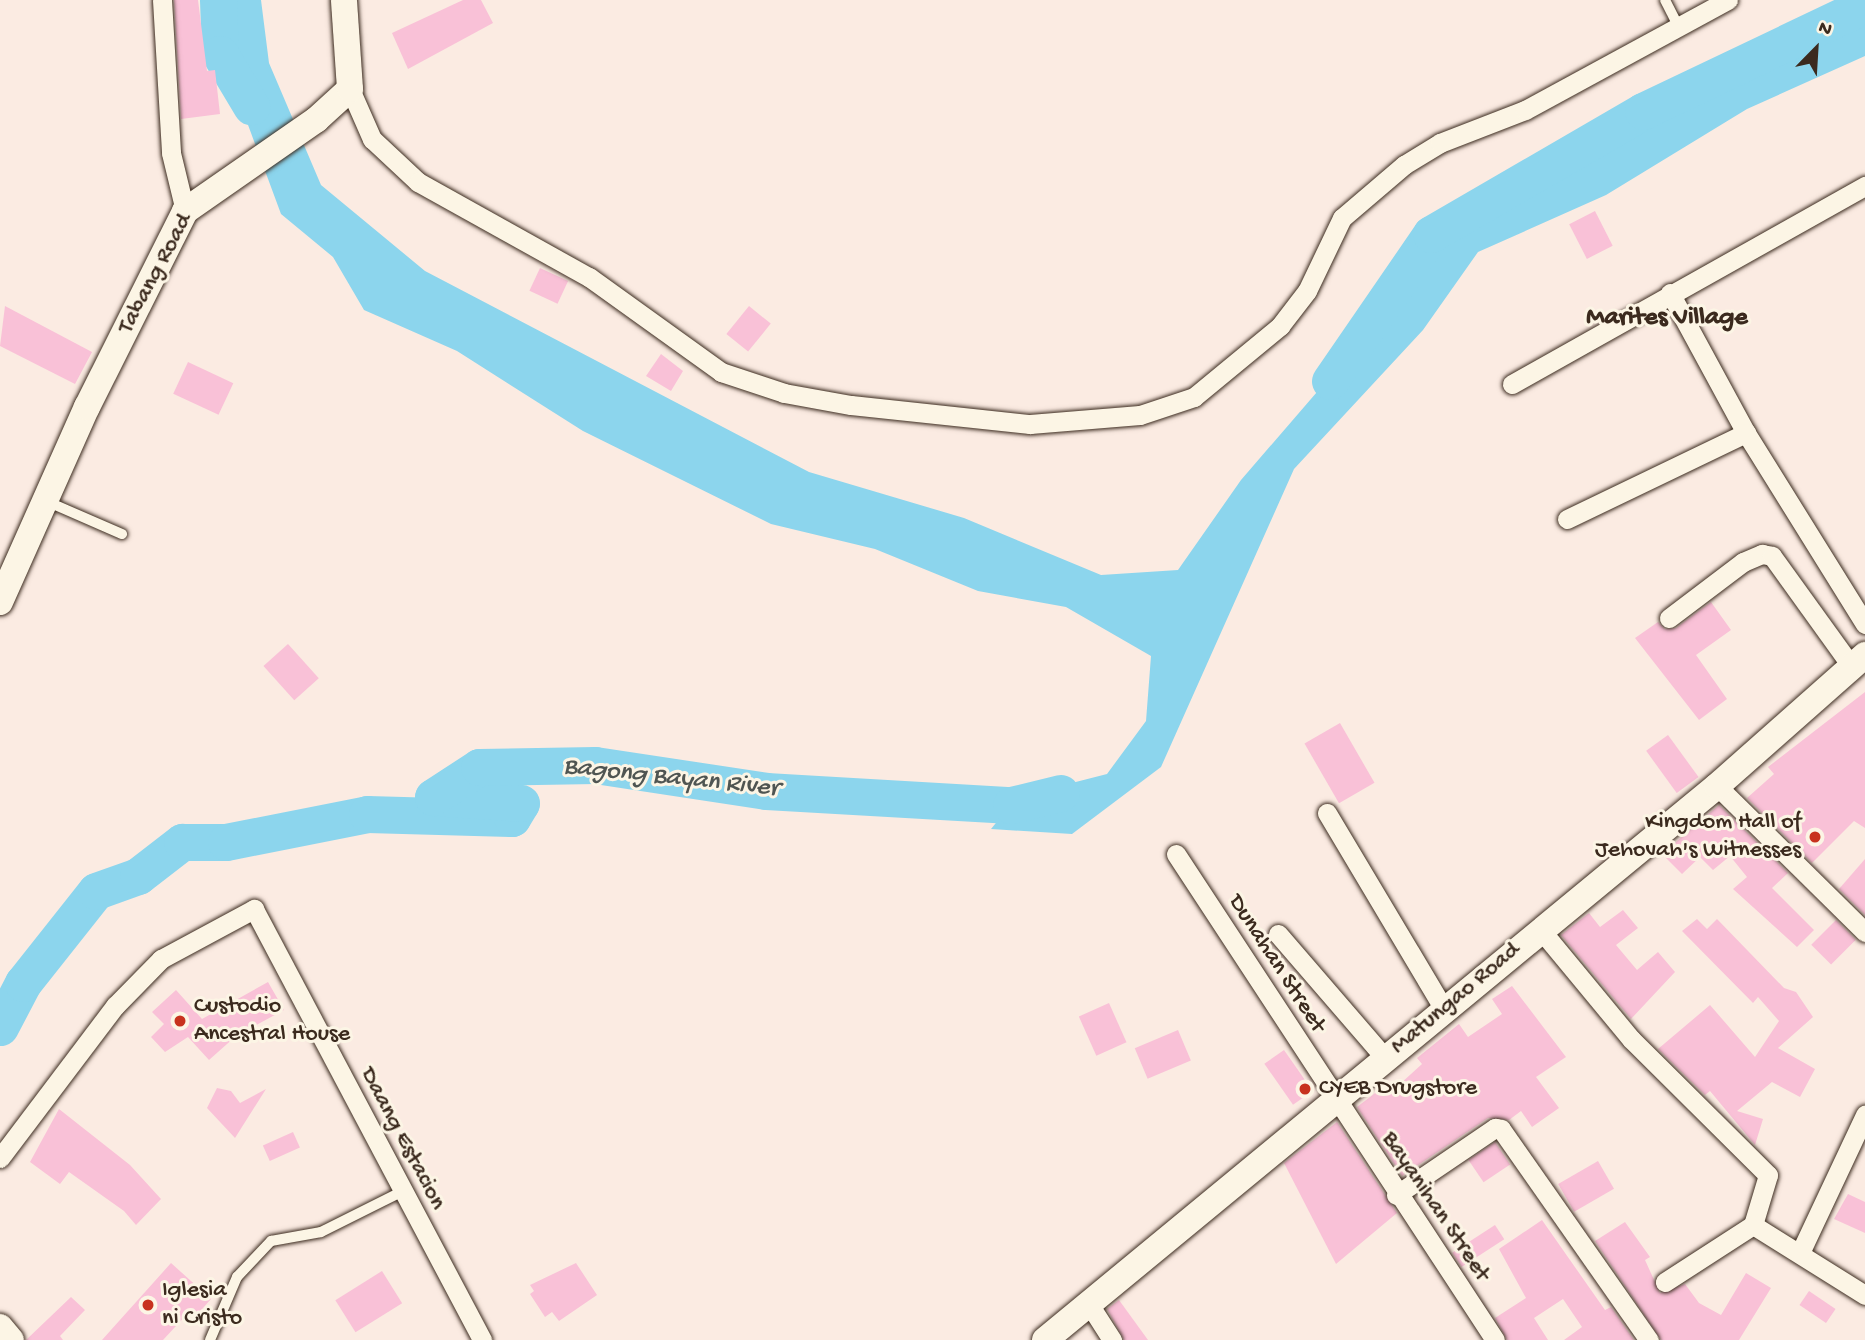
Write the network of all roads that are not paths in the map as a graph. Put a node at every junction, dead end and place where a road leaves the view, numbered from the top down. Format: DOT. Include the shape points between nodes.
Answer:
graph roads {
  1 [pos="162,0"];
  2 [pos="344,0"];
  3 [pos="1665,0"];
  4 [pos="1725,1"];
  5 [pos="1679,27"];
  6 [pos="350,89"];
  7 [pos="1865,186"];
  8 [pos="185,211"];
  9 [pos="1670,293"];
  10 [pos="1512,384"];
  11 [pos="1746,433"];
  12 [pos="46,500"];
  13 [pos="1567,519"];
  14 [pos="122,534"];
  15 [pos="0,602"];
  16 [pos="1670,618"];
  17 [pos="1865,624"];
  18 [pos="1858,661"];
  19 [pos="1717,786"];
  20 [pos="1326,813"];
  21 [pos="1176,854"];
  22 [pos="1540,929"];
  23 [pos="1865,932"];
  24 [pos="1279,934"];
  25 [pos="1444,1009"];
  26 [pos="1385,1058"];
  27 [pos="1334,1101"];
  28 [pos="1865,1115"];
  29 [pos="0,1158"];
  30 [pos="401,1192"];
  31 [pos="1396,1195"];
  32 [pos="1753,1225"];
  33 [pos="1800,1253"];
  34 [pos="1665,1282"];
  35 [pos="1865,1295"];
  36 [pos="1089,1304"];
  37 [pos="0,1327"];
  38 [pos="11,1340"];
  39 [pos="210,1340"];
  40 [pos="482,1340"];
  41 [pos="1045,1340"];
  42 [pos="1112,1340"];
  43 [pos="1495,1340"];
  44 [pos="1649,1340"];
  1 -- 8 [label="street" via="171,153"];
  2 -- 6 [label="main road"];
  3 -- 5 [label="lane"];
  4 -- 5 [label="street"];
  5 -- 6 [label="street" via="1525,110 1440,143 1404,166 1342,218 1307,291 1280,326 1194,397 1140,415 1030,424 851,405 785,393 721,372 589,277 418,182 372,139"];
  6 -- 8 [label="main road, Tabang Road" via="316,120"];
  7 -- 9 [label="street"];
  8 -- 12 [label="main road, Tabang Road"];
  9 -- 10 [label="street"];
  9 -- 11 [label="street"];
  11 -- 13 [label="street"];
  11 -- 17 [label="street"];
  12 -- 14 [label="lane"];
  12 -- 15 [label="main road, Tabang Road"];
  16 -- 18 [label="street" via="1743,562 1762,554 1772,556"];
  18 -- 19 [label="main road, Matungao Road"];
  19 -- 22 [label="main road, Matungao Road"];
  19 -- 23 [label="street"];
  20 -- 25 [label="street"];
  21 -- 27 [label="street, Dunahan Street"];
  22 -- 25 [label="main road, Matungao Road"];
  22 -- 32 [label="street" via="1631,1039 1768,1175"];
  24 -- 26 [label="street"];
  25 -- 26 [label="main road, Matungao Road"];
  26 -- 27 [label="main road, Matungao Road"];
  27 -- 31 [label="street, Bayanihan Street"];
  27 -- 36 [label="main road, Matungao Road"];
  28 -- 33 [label="street"];
  29 -- 30 [label="street, Daang Estacion" via="115,1006 161,959 254,909"];
  30 -- 39 [label="lane" via="321,1232 271,1241 237,1277"];
  30 -- 40 [label="street, Daang Estacion"];
  31 -- 43 [label="street, Bayanihan Street"];
  31 -- 44 [label="street" via="1501,1129"];
  32 -- 33 [label="street"];
  32 -- 34 [label="street"];
  33 -- 35 [label="street"];
  36 -- 41 [label="main road, Matungao Road"];
  36 -- 42 [label="street"];
  37 -- 38 [label="main road"];
}
